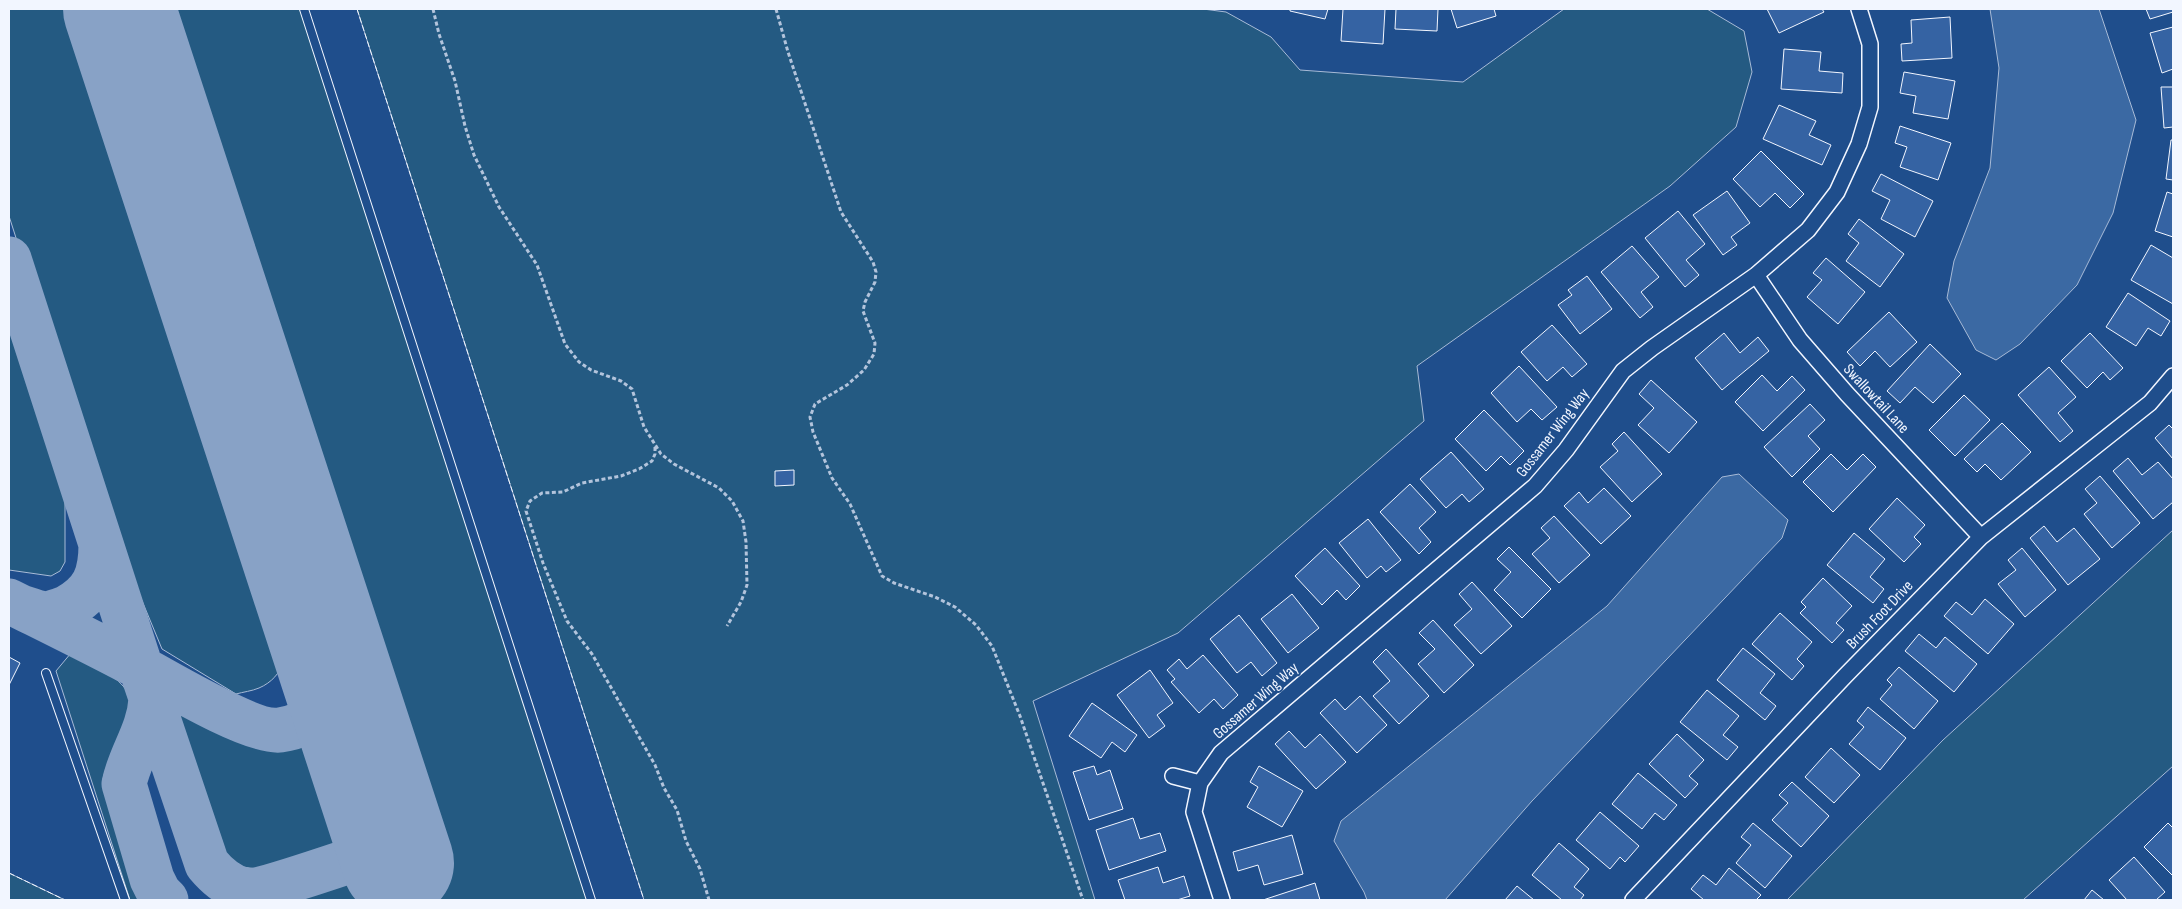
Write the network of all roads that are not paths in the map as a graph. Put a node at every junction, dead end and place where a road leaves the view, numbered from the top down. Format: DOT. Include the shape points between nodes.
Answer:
graph roads {
  1 [pos="304,9"];
  2 [pos="1859,9"];
  3 [pos="1756,275"];
  4 [pos="2173,376"];
  5 [pos="1981,537"];
  6 [pos="46,674"];
  7 [pos="1173,776"];
  8 [pos="1200,783"];
  9 [pos="125,900"];
  10 [pos="591,900"];
  11 [pos="1222,900"];
  12 [pos="1633,900"];
  1 -- 10 [label="lane"];
  2 -- 3 [label="street, Gossamer Wing Way" via="1870,44 1870,107 1860,144 1837,192 1808,230"];
  3 -- 5 [label="street, Swallowtail Lane" via="1800,340 1846,394"];
  3 -- 8 [label="street, Gossamer Wing Way" via="1623,372 1566,450 1535,486 1221,753"];
  4 -- 5 [label="street, Brush Foot Drive" via="2150,403"];
  5 -- 12 [label="street, Brush Foot Drive" via="1844,676"];
  6 -- 9 [label="lane"];
  7 -- 8 [label="street"];
  8 -- 11 [label="street, Gossamer Wing Way" via="1194,812"];
}
